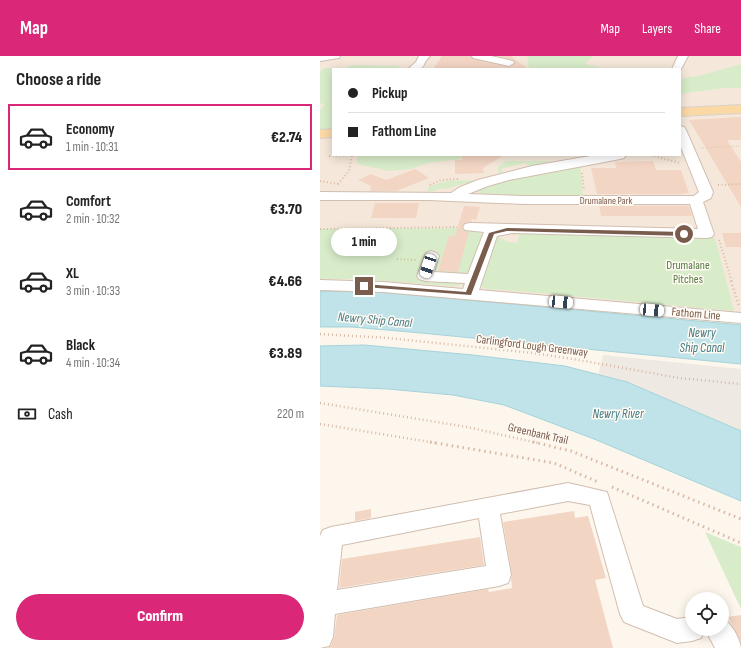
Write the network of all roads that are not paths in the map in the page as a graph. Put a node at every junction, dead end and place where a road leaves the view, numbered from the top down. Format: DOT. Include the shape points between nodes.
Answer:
graph roads {
  1 [pos="336,56"];
  2 [pos="422,56"];
  3 [pos="478,56"];
  4 [pos="683,56"];
  5 [pos="320,58"];
  6 [pos="509,63"];
  7 [pos="469,65"];
  8 [pos="415,68"];
  9 [pos="677,68"];
  10 [pos="741,109"];
  11 [pos="681,112"];
  12 [pos="681,132"];
  13 [pos="332,133"];
  14 [pos="320,134"];
  15 [pos="689,148"];
  16 [pos="613,156"];
  17 [pos="320,196"];
  18 [pos="454,197"];
  19 [pos="498,199"];
  20 [pos="696,200"];
  21 [pos="470,227"];
  22 [pos="500,229"];
  23 [pos="431,256"];
  24 [pos="320,285"];
  25 [pos="471,287"];
  26 [pos="740,316"];
  27 [pos="488,507"];
  28 [pos="324,604"];
  29 [pos="685,630"];
  30 [pos="722,636"];
  31 [pos="320,638"];
  32 [pos="728,648"];
  1 -- 5 [label="street"];
  2 -- 8 [label="street" via="421,64"];
  3 -- 6 [label="street"];
  3 -- 7 [label="street"];
  4 -- 9 [label="street"];
  10 -- 11 [label="main road"];
  12 -- 15 [label="street"];
  13 -- 14 [label="main road"];
  15 -- 20 [label="street" via="706,192 706,196"];
  16 -- 18 [label="street" via="486,182 466,188"];
  17 -- 18 [label="street, Drumalane Park"];
  18 -- 19 [label="street, Drumalane Park"];
  19 -- 20 [label="street, Drumalane Park"];
  19 -- 22 [label="street"];
  20 -- 22 [label="street" via="707,234"];
  21 -- 22 [label="street"];
  22 -- 25 [label="street" via="491,233"];
  23 -- 25 [label="street" via="425,276"];
  24 -- 25 [label="street, Fathom Line"];
  25 -- 26 [label="street, Fathom Line"];
  27 -- 28 [label="street" via="332,537"];
  27 -- 28 [label="street" via="499,576"];
  27 -- 29 [label="street" via="568,492 599,498 633,614 677,632"];
  28 -- 31 [label="street"];
  30 -- 32 [label="street"];
}
